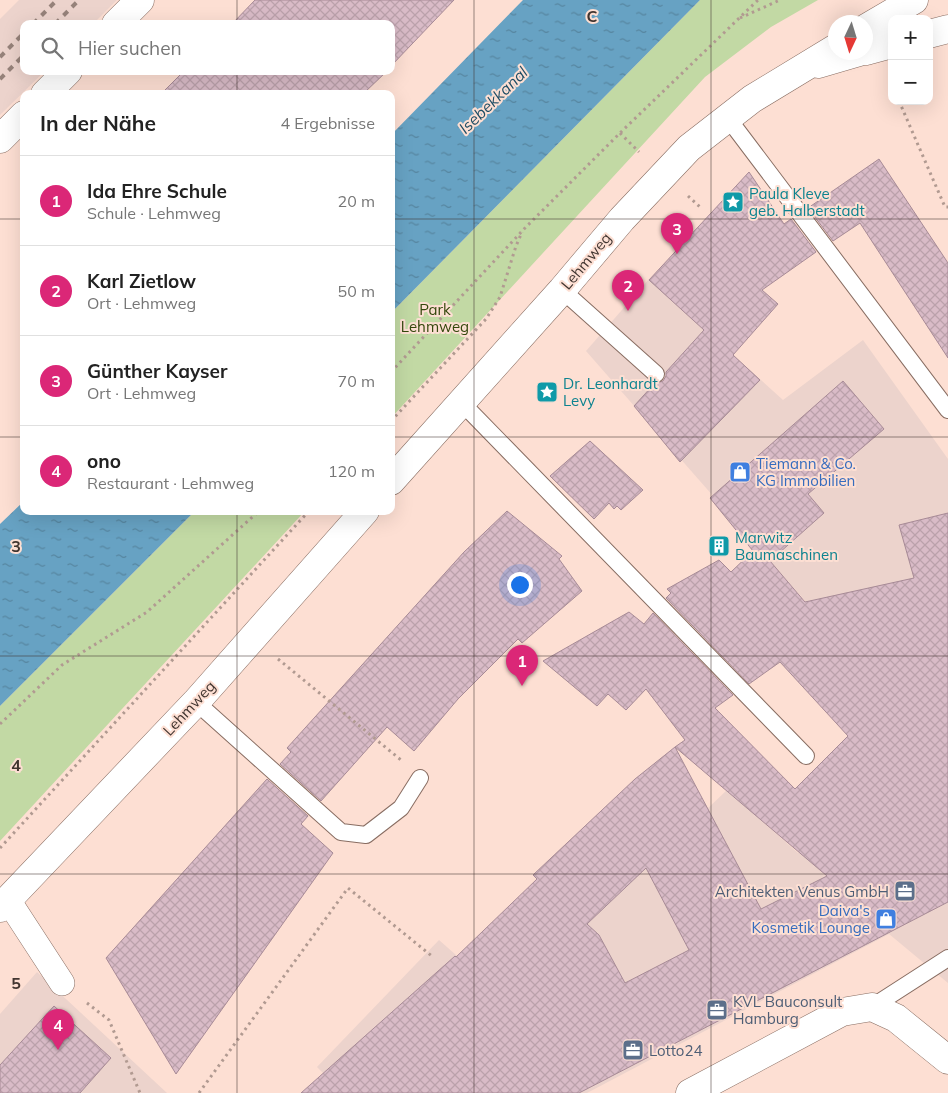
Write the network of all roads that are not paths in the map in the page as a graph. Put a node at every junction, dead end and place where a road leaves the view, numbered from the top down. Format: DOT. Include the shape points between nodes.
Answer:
graph roads {
  1 [pos="140,0"];
  2 [pos="914,0"];
  3 [pos="120,20"];
  4 [pos="873,24"];
  5 [pos="948,29"];
  6 [pos="933,33"];
  7 [pos="888,45"];
  8 [pos="873,48"];
  9 [pos="828,53"];
  10 [pos="832,60"];
  11 [pos="805,68"];
  12 [pos="64,75"];
  13 [pos="49,90"];
  14 [pos="727,118"];
  15 [pos="20,119"];
  16 [pos="0,138"];
  17 [pos="562,290"];
  18 [pos="656,374"];
  19 [pos="461,402"];
  20 [pos="948,410"];
  21 [pos="395,476"];
  22 [pos="361,515"];
  23 [pos="196,702"];
  24 [pos="806,756"];
  25 [pos="420,778"];
  26 [pos="4,904"];
  27 [pos="948,958"];
  28 [pos="62,983"];
  29 [pos="872,1007"];
  30 [pos="948,1060"];
  31 [pos="690,1093"];
  1 -- 3 [label="street"];
  2 -- 4 [label="street"];
  5 -- 6 [label="street"];
  7 -- 8 [label="street"];
  9 -- 11 [label="street, Lehmweg"];
  10 -- 11 [label="street, Lehmweg"];
  11 -- 14 [label="street, Lehmweg" via="775,84"];
  12 -- 13 [label="street"];
  14 -- 17 [label="street, Lehmweg" via="663,174"];
  14 -- 20 [label="lane"];
  15 -- 16 [label="street"];
  17 -- 18 [label="lane"];
  17 -- 19 [label="street, Lehmweg"];
  19 -- 21 [label="street, Lehmweg"];
  19 -- 24 [label="lane"];
  22 -- 23 [label="street, Lehmweg"];
  23 -- 25 [label="lane" via="341,832 366,835 401,808"];
  23 -- 26 [label="street, Lehmweg"];
  26 -- 28 [label="street, Lehmweg"];
  27 -- 29 [label="lane"];
  29 -- 30 [label="street" via="896,1018"];
  29 -- 31 [label="street" via="842,1012"];
}
